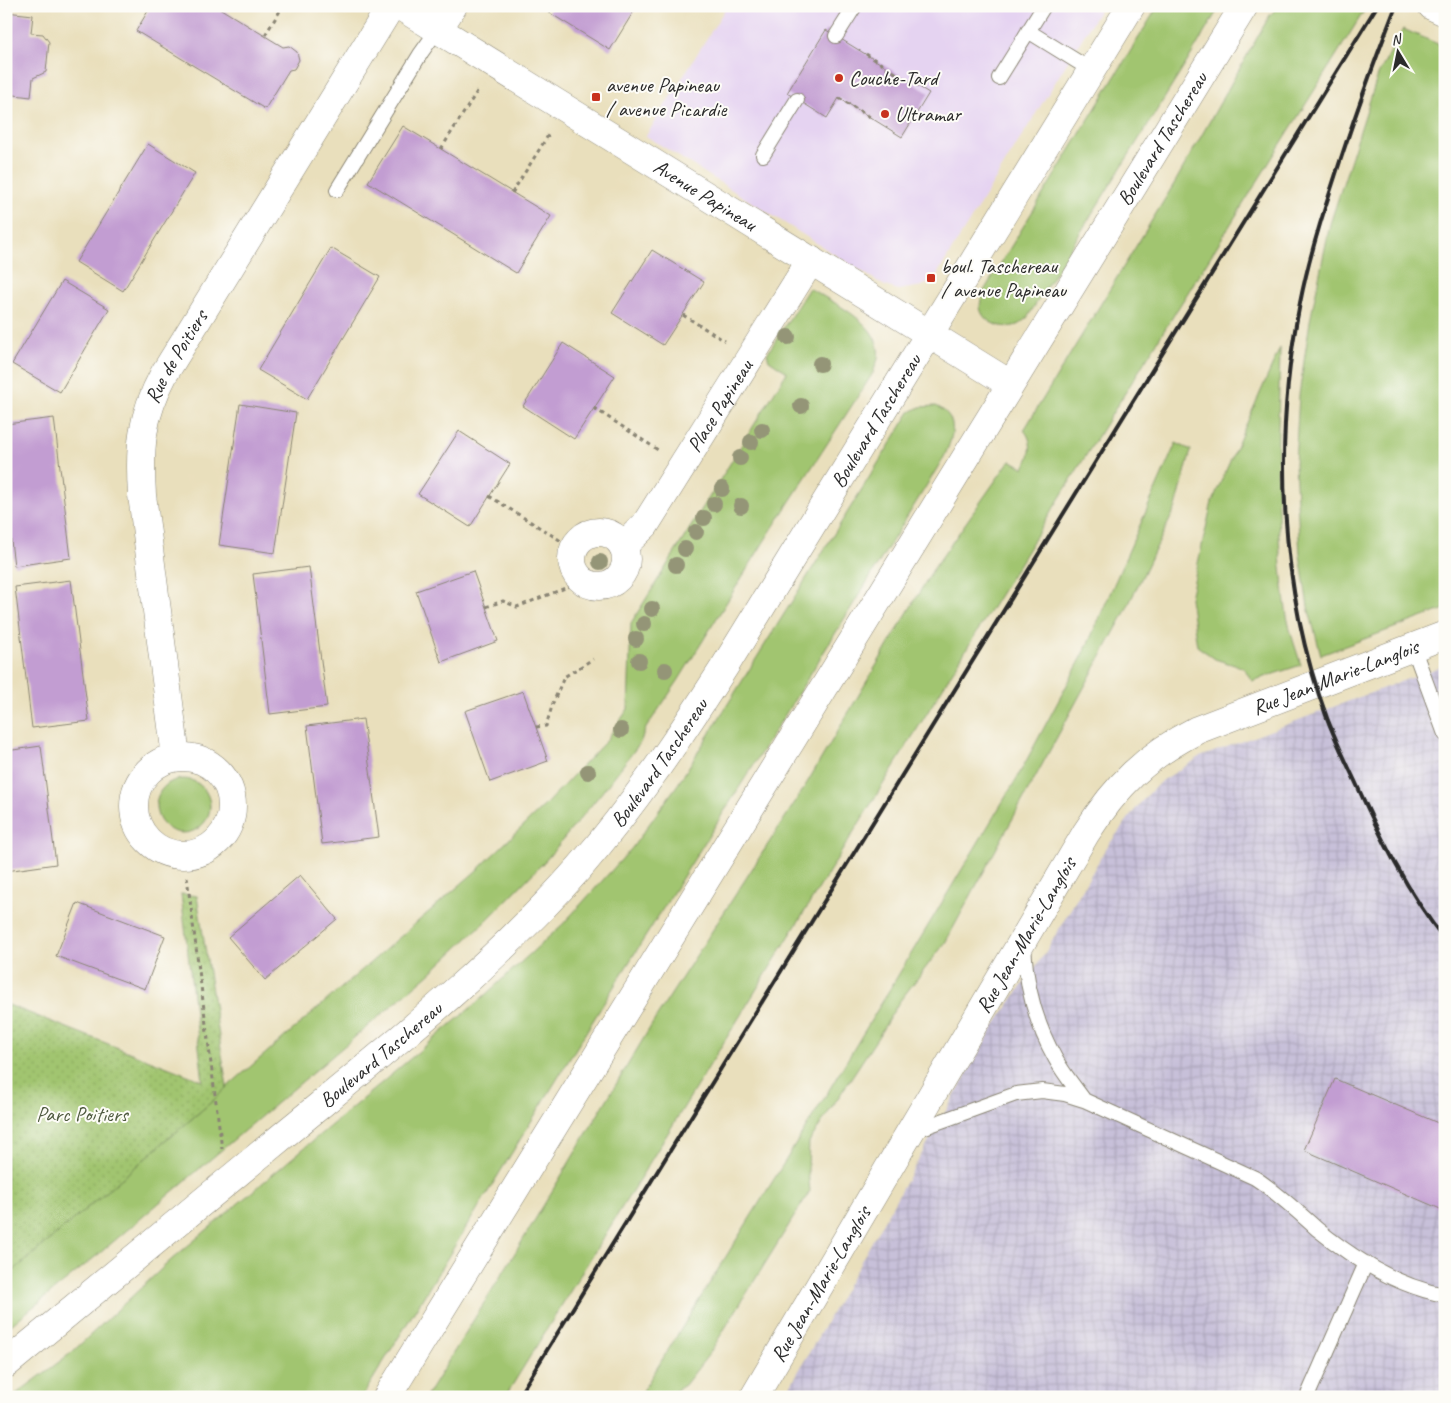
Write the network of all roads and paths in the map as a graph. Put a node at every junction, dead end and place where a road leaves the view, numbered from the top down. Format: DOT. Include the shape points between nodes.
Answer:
graph roads {
  1 [pos="283,6"];
  2 [pos="391,6"];
  3 [pos="400,6"];
  4 [pos="453,6"];
  5 [pos="855,6"];
  6 [pos="1044,6"];
  7 [pos="1131,6"];
  8 [pos="1244,6"];
  9 [pos="1432,6"];
  10 [pos="1445,12"];
  11 [pos="438,29"];
  12 [pos="1028,31"];
  13 [pos="265,35"];
  14 [pos="836,36"];
  15 [pos="866,54"];
  16 [pos="494,64"];
  17 [pos="1091,70"];
  18 [pos="897,74"];
  19 [pos="999,78"];
  20 [pos="839,98"];
  21 [pos="797,100"];
  22 [pos="566,108"];
  23 [pos="870,118"];
  24 [pos="441,149"];
  25 [pos="763,154"];
  26 [pos="337,190"];
  27 [pos="512,192"];
  28 [pos="811,260"];
  29 [pos="683,315"];
  30 [pos="930,334"];
  31 [pos="751,356"];
  32 [pos="1010,384"];
  33 [pos="594,408"];
  34 [pos="682,466"];
  35 [pos="489,496"];
  36 [pos="623,546"];
  37 [pos="574,548"];
  38 [pos="583,581"];
  39 [pos="486,607"];
  40 [pos="1445,635"];
  41 [pos="1413,647"];
  42 [pos="593,659"];
  43 [pos="536,727"];
  44 [pos="1445,734"];
  45 [pos="176,758"];
  46 [pos="187,877"];
  47 [pos="1024,938"];
  48 [pos="1084,1100"];
  49 [pos="908,1133"];
  50 [pos="222,1152"];
  51 [pos="1366,1263"];
  52 [pos="1445,1295"];
  53 [pos="6,1364"];
  54 [pos="386,1397"];
  55 [pos="754,1397"];
  56 [pos="1307,1397"];
  1 -- 13 [label="path"];
  2 -- 45 [label="main road, Rue de Poitiers" via="164,374 146,415 140,454 142,485"];
  3 -- 11 [label="main road, Avenue Papineau"];
  4 -- 11 [label="main road"];
  5 -- 14 [label="lane"];
  6 -- 12 [label="lane"];
  7 -- 17 [label="main road, Boulevard Taschereau"];
  8 -- 32 [label="main road, Boulevard Taschereau"];
  9 -- 10 [label="main road"];
  11 -- 16 [label="main road, Avenue Papineau"];
  11 -- 26 [label="lane"];
  12 -- 17 [label="lane"];
  12 -- 19 [label="lane"];
  15 -- 18 [label="path"];
  16 -- 22 [label="main road, Avenue Papineau"];
  16 -- 24 [label="path"];
  17 -- 30 [label="main road, Boulevard Taschereau"];
  20 -- 23 [label="path"];
  21 -- 25 [label="lane"];
  22 -- 27 [label="path"];
  22 -- 28 [label="main road, Avenue Papineau"];
  28 -- 30 [label="main road, Avenue Papineau"];
  28 -- 31 [label="main road, Place Papineau"];
  29 -- 31 [label="path"];
  30 -- 32 [label="main road, Avenue Papineau"];
  30 -- 53 [label="main road, Boulevard Taschereau" via="692,718 639,795 578,869 470,978"];
  31 -- 34 [label="main road, Place Papineau"];
  32 -- 54 [label="main road, Boulevard Taschereau"];
  33 -- 34 [label="path"];
  34 -- 36 [label="main road, Place Papineau" via="646,525"];
  35 -- 37 [label="path"];
  36 -- 37 [label="main road" via="610,534 593,532 578,541"];
  36 -- 38 [label="main road" via="626,563 617,579 600,586"];
  37 -- 38 [label="main road" via="573,566"];
  38 -- 39 [label="path" via="516,607 503,601"];
  40 -- 41 [label="main road, Rue Jean-Marie-Langlois"];
  41 -- 44 [label="lane"];
  41 -- 47 [label="main road, Rue Jean-Marie-Langlois" via="1197,730 1155,754 1102,809"];
  42 -- 43 [label="path" via="564,678 546,726"];
  46 -- 50 [label="path"];
  47 -- 48 [label="lane" via="1028,988 1045,1037 1055,1059"];
  47 -- 49 [label="main road, Rue Jean-Marie-Langlois"];
  48 -- 49 [label="lane" via="1042,1091 1016,1094"];
  48 -- 51 [label="lane" via="1255,1178"];
  49 -- 55 [label="main road, Rue Jean-Marie-Langlois"];
  51 -- 52 [label="lane" via="1414,1288"];
  51 -- 56 [label="lane"];
}
